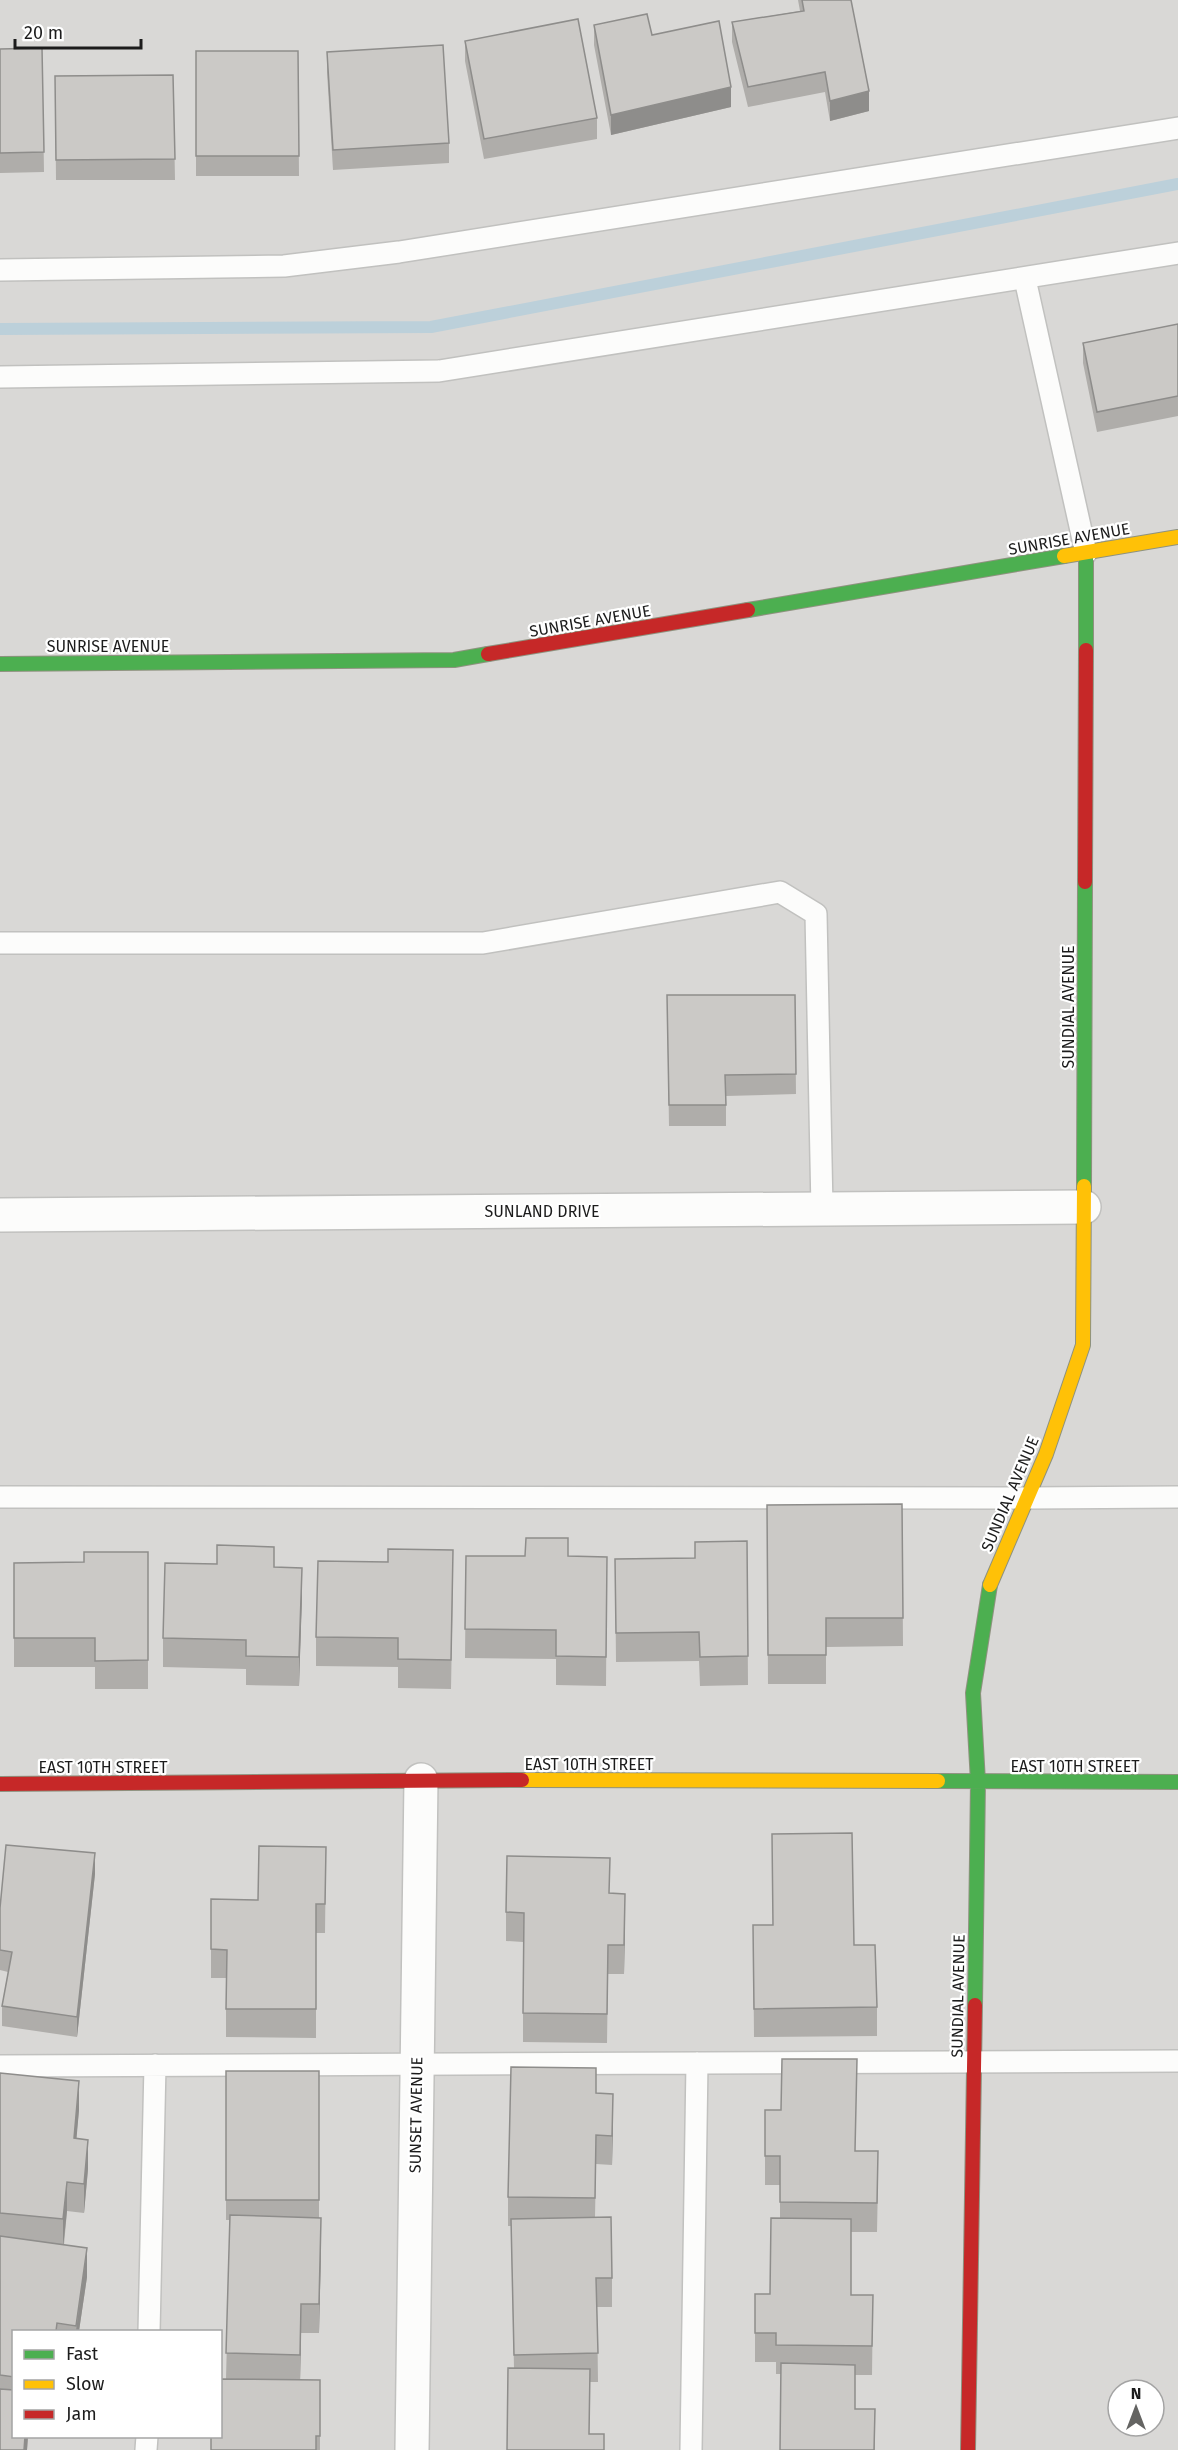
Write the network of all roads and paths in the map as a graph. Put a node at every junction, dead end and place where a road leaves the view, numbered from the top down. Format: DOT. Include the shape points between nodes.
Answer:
graph roads {
  1 [pos="1178,128"];
  2 [pos="1178,253"];
  3 [pos="0,270"];
  4 [pos="1025,279"];
  5 [pos="0,376"];
  6 [pos="1178,537"];
  7 [pos="1086,553"];
  8 [pos="0,664"];
  9 [pos="0,943"];
  10 [pos="1084,1207"];
  11 [pos="822,1209"];
  12 [pos="0,1215"];
  13 [pos="0,1497"];
  14 [pos="1178,1497"];
  15 [pos="1027,1498"];
  16 [pos="421,1780"];
  17 [pos="978,1782"];
  18 [pos="1178,1782"];
  19 [pos="0,1784"];
  20 [pos="974,2061"];
  21 [pos="1178,2061"];
  22 [pos="697,2063"];
  23 [pos="155,2065"];
  24 [pos="417,2065"];
  25 [pos="0,2066"];
  26 [pos="149,2330"];
  27 [pos="412,2450"];
  28 [pos="691,2450"];
  29 [pos="968,2450"];
  1 -- 3 [label="lane" via="330,261 284,266"];
  2 -- 4 [label="lane"];
  4 -- 5 [label="lane" via="439,370"];
  4 -- 7 [label="lane"];
  6 -- 7 [label="street, SUNRISE AVENUE"];
  7 -- 8 [label="street, SUNRISE AVENUE" via="454,660"];
  7 -- 10 [label="street, SUNDIAL AVENUE"];
  9 -- 11 [label="lane" via="483,943 780,892 816,914"];
  10 -- 11 [label="street, SUNLAND DRIVE"];
  10 -- 15 [label="street, SUNDIAL AVENUE" via="1083,1345"];
  11 -- 12 [label="street, SUNLAND DRIVE"];
  13 -- 15 [label="lane"];
  14 -- 15 [label="lane"];
  15 -- 17 [label="street, SUNDIAL AVENUE" via="990,1584 973,1693"];
  16 -- 17 [label="street, EAST 10TH STREET"];
  16 -- 19 [label="street, EAST 10TH STREET"];
  16 -- 24 [label="street, SUNSET AVENUE"];
  17 -- 18 [label="street, EAST 10TH STREET"];
  17 -- 20 [label="street, SUNDIAL AVENUE"];
  20 -- 21 [label="lane"];
  20 -- 22 [label="lane"];
  20 -- 29 [label="street, SUNDIAL AVENUE"];
  22 -- 24 [label="lane"];
  22 -- 28 [label="lane"];
  23 -- 24 [label="lane"];
  23 -- 25 [label="lane"];
  23 -- 26 [label="lane"];
  24 -- 27 [label="street, SUNSET AVENUE"];
}
